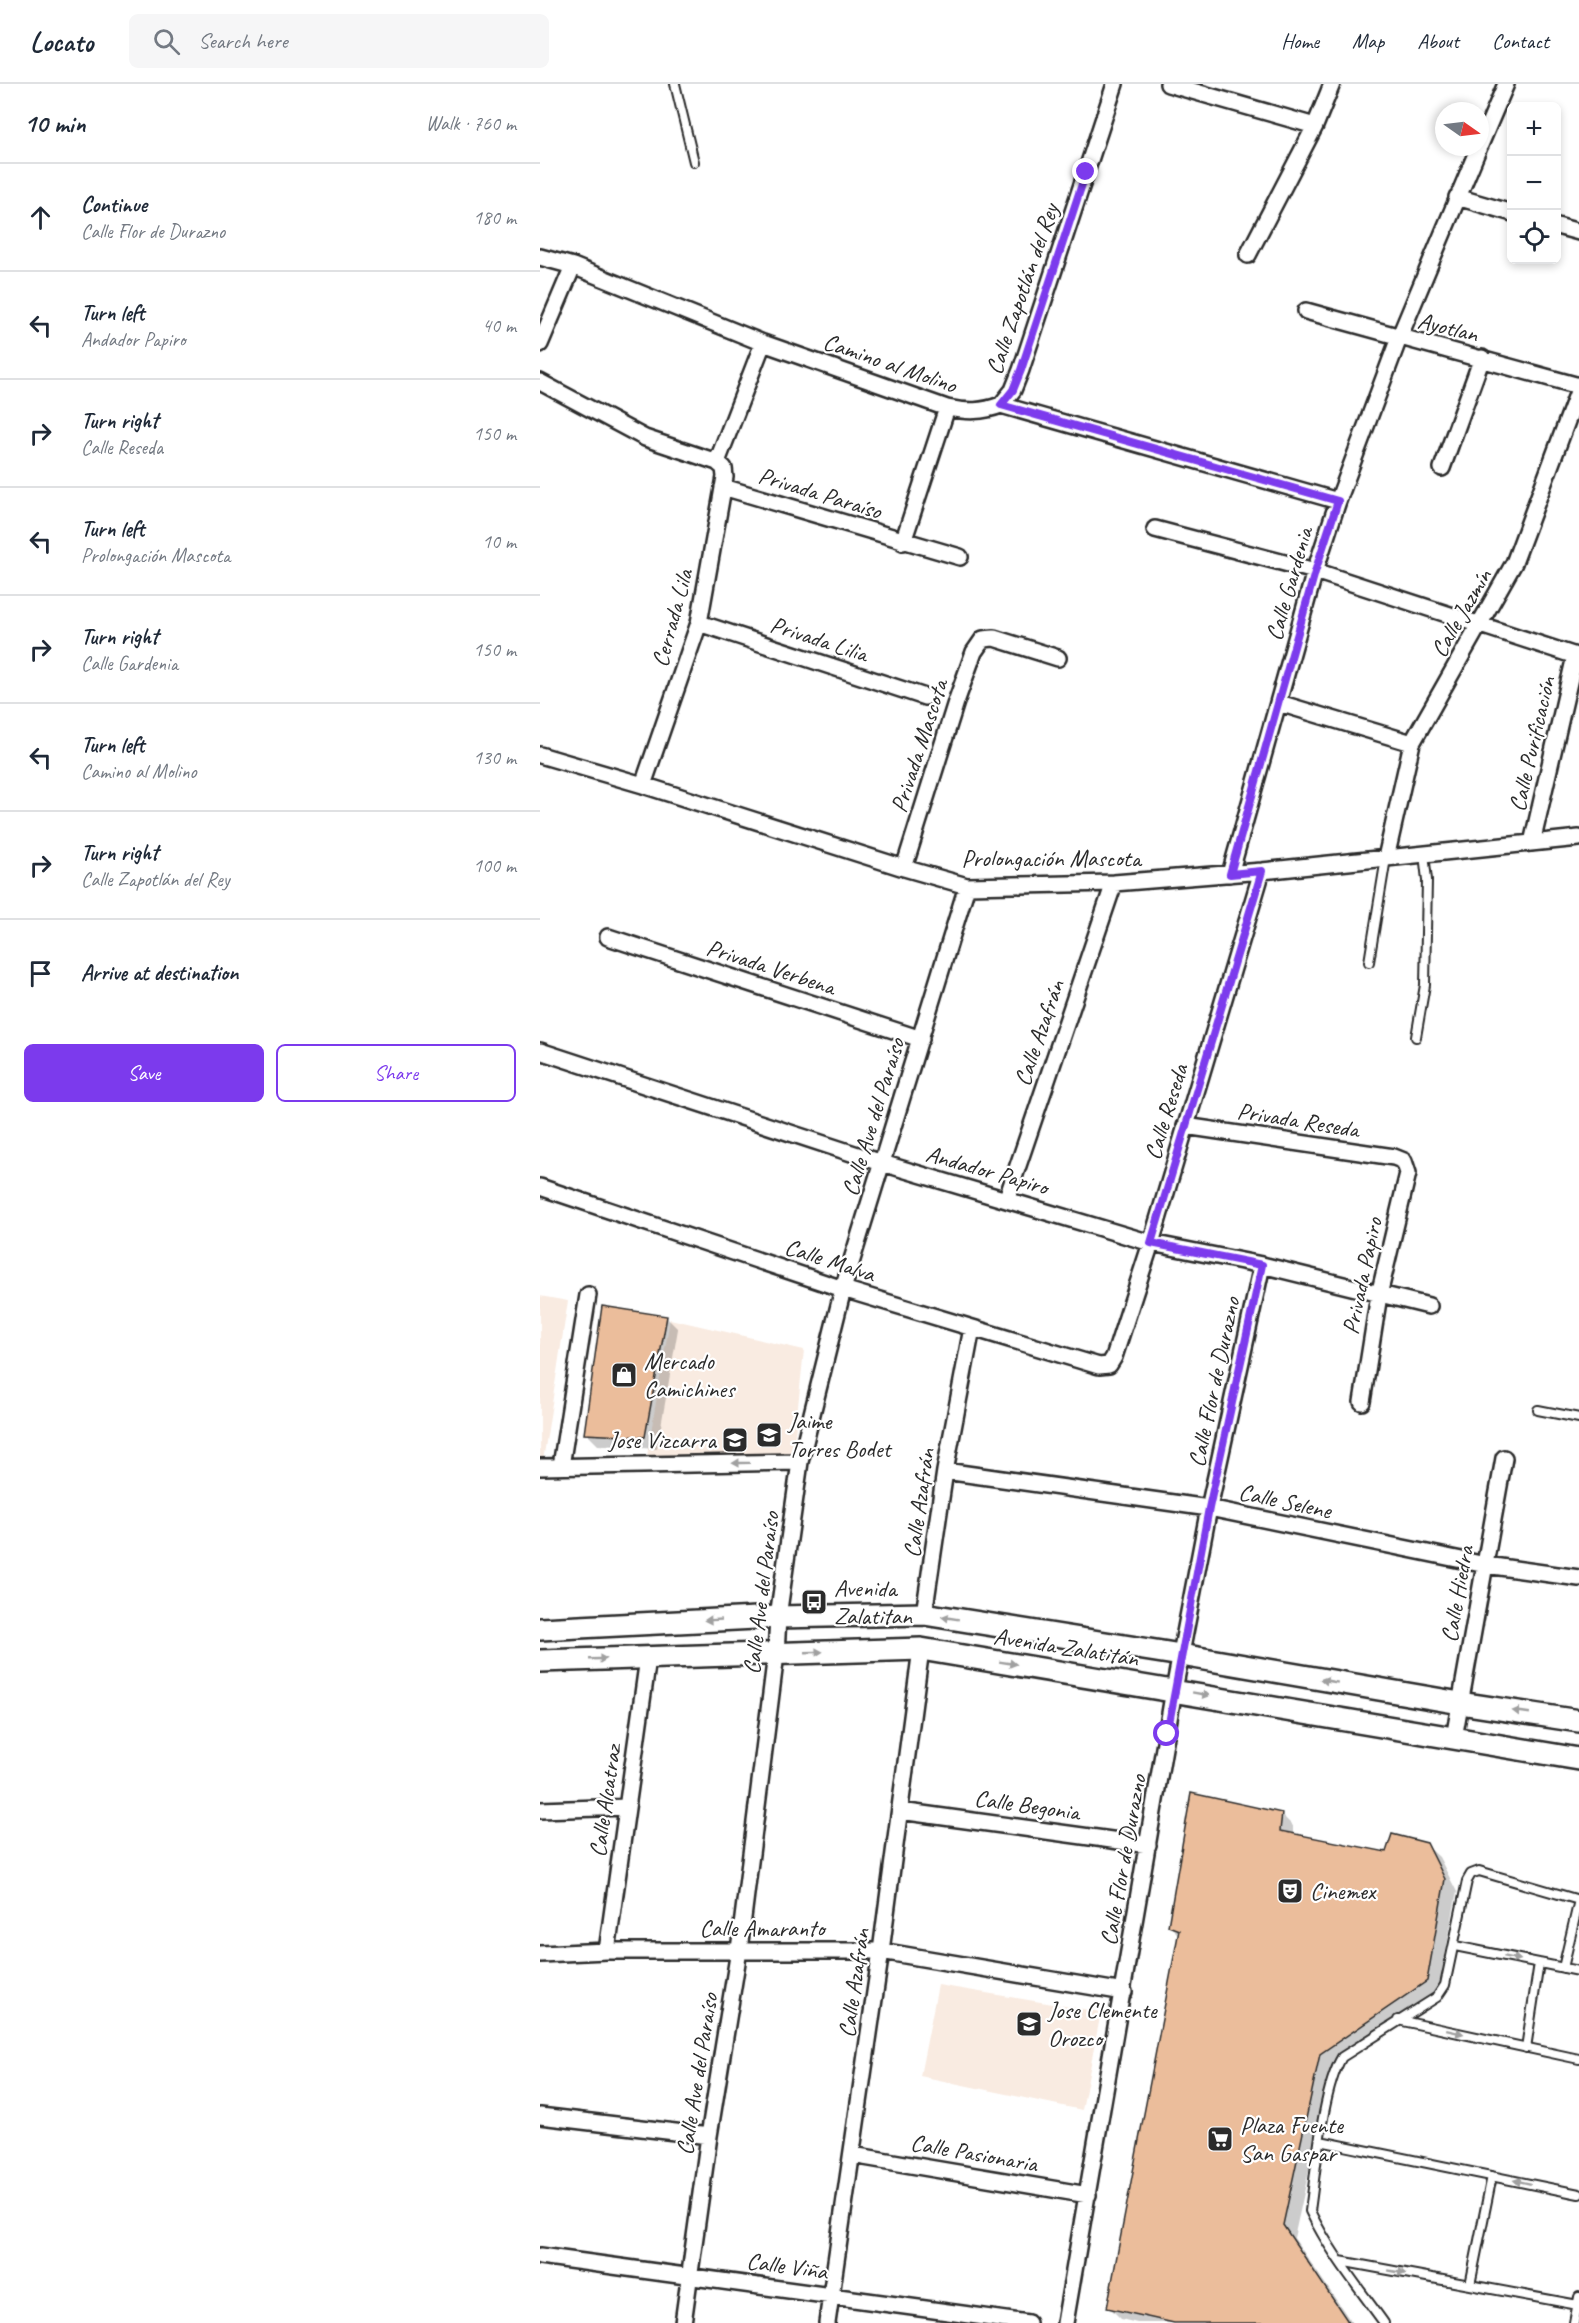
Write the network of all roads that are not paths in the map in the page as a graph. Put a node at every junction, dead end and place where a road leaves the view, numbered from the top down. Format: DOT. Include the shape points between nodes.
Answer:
graph roads {
  1 [pos="675,84"];
  2 [pos="1115,84"];
  3 [pos="1168,84"];
  4 [pos="1332,84"];
  5 [pos="1506,84"];
  6 [pos="1489,125"];
  7 [pos="1315,126"];
  8 [pos="1475,156"];
  9 [pos="694,162"];
  10 [pos="1457,197"];
  11 [pos="1507,212"];
  12 [pos="1561,227"];
  13 [pos="1579,232"];
  14 [pos="1248,255"];
  15 [pos="540,256"];
  16 [pos="573,266"];
  17 [pos="1306,311"];
  18 [pos="1399,338"];
  19 [pos="763,343"];
  20 [pos="540,344"];
  21 [pos="1482,358"];
  22 [pos="540,382"];
  23 [pos="1579,387"];
  24 [pos="1001,405"];
  25 [pos="947,408"];
  26 [pos="717,462"];
  27 [pos="1442,468"];
  28 [pos="723,487"];
  29 [pos="1338,501"];
  30 [pos="1155,529"];
  31 [pos="903,542"];
  32 [pos="960,557"];
  33 [pos="1315,572"];
  34 [pos="699,623"];
  35 [pos="1479,626"];
  36 [pos="1577,656"];
  37 [pos="1058,658"];
  38 [pos="925,697"];
  39 [pos="1279,703"];
  40 [pos="1412,743"];
  41 [pos="540,755"];
  42 [pos="643,784"];
  43 [pos="1579,838"];
  44 [pos="1532,843"];
  45 [pos="1424,854"];
  46 [pos="1386,858"];
  47 [pos="904,868"];
  48 [pos="1262,871"];
  49 [pos="1230,874"];
  50 [pos="1114,883"];
  51 [pos="967,886"];
  52 [pos="608,937"];
  53 [pos="1369,962"];
  54 [pos="1416,1037"];
  55 [pos="921,1039"];
  56 [pos="540,1051"];
  57 [pos="1185,1126"];
  58 [pos="1404,1161"];
  59 [pos="882,1163"];
  60 [pos="540,1187"];
  61 [pos="1007,1198"];
  62 [pos="1151,1243"];
  63 [pos="1262,1265"];
  64 [pos="843,1288"];
  65 [pos="588,1295"];
  66 [pos="1379,1295"];
  67 [pos="1429,1306"];
  68 [pos="972,1328"];
  69 [pos="1109,1365"];
  70 [pos="1362,1402"];
  71 [pos="1538,1410"];
  72 [pos="1579,1418"];
  73 [pos="1504,1458"];
  74 [pos="800,1462"];
  75 [pos="561,1466"];
  76 [pos="540,1467"];
  77 [pos="945,1471"];
  78 [pos="1209,1508"];
  79 [pos="1486,1565"];
  80 [pos="1579,1578"];
  81 [pos="924,1614"];
  82 [pos="778,1617"];
  83 [pos="540,1629"];
  84 [pos="921,1649"];
  85 [pos="776,1654"];
  86 [pos="1181,1655"];
  87 [pos="648,1658"];
  88 [pos="540,1661"];
  89 [pos="1174,1690"];
  90 [pos="1460,1703"];
  91 [pos="1579,1720"];
  92 [pos="1454,1738"];
  93 [pos="1579,1759"];
  94 [pos="627,1807"];
  95 [pos="540,1810"];
  96 [pos="900,1810"];
  97 [pos="1148,1845"];
  98 [pos="1579,1900"];
  99 [pos="1455,1946"];
  100 [pos="739,1950"];
  101 [pos="607,1951"];
  102 [pos="881,1952"];
  103 [pos="540,1954"];
  104 [pos="1539,1963"];
  105 [pos="1563,1968"];
  106 [pos="1579,1971"];
  107 [pos="1124,1992"];
  108 [pos="1398,2020"];
  109 [pos="1526,2048"];
  110 [pos="1579,2059"];
  111 [pos="540,2116"];
  112 [pos="709,2136"];
  113 [pos="1320,2141"];
  114 [pos="852,2155"];
  115 [pos="1492,2176"];
  116 [pos="1579,2194"];
  117 [pos="1088,2195"];
  118 [pos="540,2256"];
  119 [pos="1340,2261"];
  120 [pos="690,2275"];
  121 [pos="1470,2285"];
  122 [pos="831,2295"];
  123 [pos="1578,2301"];
  124 [pos="683,2323"];
  125 [pos="827,2323"];
  126 [pos="1028,2323"];
  127 [pos="1065,2323"];
  128 [pos="1384,2323"];
  129 [pos="1574,2323"];
  1 -- 9 [label="lane"];
  2 -- 24 [label="street, Calle Zapotlán del Rey" via="1021,370"];
  3 -- 7 [label="street"];
  4 -- 7 [label="street"];
  5 -- 6 [label="street, Calle Gardenia"];
  7 -- 14 [label="street"];
  8 -- 10 [label="street, Calle Gardenia"];
  10 -- 11 [label="street"];
  10 -- 18 [label="street, Calle Gardenia"];
  12 -- 13 [label="street"];
  15 -- 16 [label="street, Camino al Molino"];
  16 -- 19 [label="street, Camino al Molino"];
  16 -- 20 [label="street"];
  17 -- 18 [label="street, Ayotlan"];
  18 -- 21 [label="street, Ayotlan"];
  18 -- 29 [label="street, Calle Gardenia"];
  19 -- 25 [label="street, Camino al Molino"];
  19 -- 26 [label="street"];
  21 -- 23 [label="street, Ayotlan"];
  21 -- 27 [label="street"];
  22 -- 26 [label="street" via="645,438"];
  23 -- 35 [label="street, Calle Jazmín" via="1514,563"];
  24 -- 25 [label="street, Camino al Molino" via="984,411"];
  24 -- 29 [label="street, Camino al Molino"];
  25 -- 31 [label="street, Privada Paraíso"];
  26 -- 28 [label="street, Cerrada Lila" via="724,468"];
  28 -- 31 [label="street, Privada Paraíso"];
  28 -- 34 [label="street, Cerrada Lila"];
  29 -- 33 [label="street, Calle Gardenia"];
  30 -- 33 [label="street"];
  31 -- 32 [label="street, Privada Paraíso"];
  33 -- 35 [label="street"];
  33 -- 39 [label="street, Calle Gardenia"];
  34 -- 38 [label="street, Privada Lilia"];
  34 -- 42 [label="street, Cerrada Lila"];
  35 -- 36 [label="street"];
  35 -- 40 [label="street, Calle Jazmín"];
  36 -- 44 [label="street, Calle Purificación"];
  37 -- 47 [label="street, Privada Mascota" via="994,638 983,639 974,652 956,702"];
  39 -- 40 [label="street"];
  39 -- 49 [label="street, Calle Gardenia"];
  40 -- 46 [label="street, Calle Jazmín"];
  41 -- 42 [label="street, Prolongación Mascota"];
  42 -- 47 [label="street, Prolongación Mascota"];
  43 -- 44 [label="street, Prolongación Mascota"];
  44 -- 45 [label="street, Prolongación Mascota"];
  45 -- 46 [label="street, Prolongación Mascota"];
  45 -- 54 [label="lane" via="1425,985"];
  46 -- 48 [label="street, Prolongación Mascota"];
  46 -- 53 [label="lane"];
  47 -- 51 [label="street, Prolongación Mascota"];
  48 -- 49 [label="street, Prolongación Mascota"];
  48 -- 57 [label="street, Calle Reseda"];
  49 -- 50 [label="street, Prolongación Mascota"];
  50 -- 51 [label="street, Prolongación Mascota"];
  50 -- 61 [label="street, Calle Azafrán"];
  51 -- 55 [label="street, Calle Ave del Paraíso"];
  52 -- 55 [label="street, Privada Verbena"];
  55 -- 59 [label="street, Calle Ave del Paraíso"];
  56 -- 59 [label="street, Andador Papiro"];
  57 -- 58 [label="street, Privada Reseda"];
  57 -- 62 [label="street, Calle Reseda"];
  58 -- 66 [label="street, Privada Papiro" via="1408,1173"];
  59 -- 61 [label="street, Andador Papiro"];
  59 -- 64 [label="street, Calle Ave del Paraíso"];
  60 -- 64 [label="street, Calle Malva"];
  61 -- 62 [label="street, Andador Papiro"];
  62 -- 63 [label="street, Andador Papiro"];
  62 -- 69 [label="street, Calle Reseda"];
  63 -- 66 [label="street, Andador Papiro"];
  63 -- 78 [label="street, Calle Flor de Durazno"];
  64 -- 68 [label="street, Calle Malva"];
  64 -- 74 [label="street, Calle Ave del Paraíso"];
  65 -- 75 [label="street"];
  66 -- 67 [label="street, Andador Papiro"];
  66 -- 70 [label="street, Privada Papiro"];
  68 -- 69 [label="street, Calle Malva" via="1099,1366"];
  68 -- 77 [label="street, Calle Azafrán"];
  71 -- 72 [label="lane"];
  73 -- 79 [label="street, Calle Hiedra"];
  74 -- 75 [label="street, one-way"];
  74 -- 82 [label="street, Calle Ave del Paraíso"];
  75 -- 76 [label="street"];
  77 -- 78 [label="street, Calle Selene"];
  77 -- 81 [label="street, Calle Azafrán"];
  78 -- 79 [label="street, Calle Selene"];
  78 -- 86 [label="street, Calle Flor de Durazno"];
  79 -- 80 [label="street, Calle Selene"];
  79 -- 90 [label="street, Calle Hiedra"];
  81 -- 82 [label="street, Avenida Zalatitán"];
  86 -- 81 [label="street, Avenida Zalatitán, one-way"];
  82 -- 83 [label="street, Avenida Zalatitán, one-way"];
  82 -- 85 [label="street, Calle Ave del Paraíso"];
  85 -- 84 [label="street, Avenida Zalatitán, one-way"];
  84 -- 89 [label="street, Avenida Zalatitán, one-way"];
  84 -- 96 [label="street, Calle Azafrán"];
  85 -- 87 [label="street, Avenida Zalatitán"];
  85 -- 100 [label="street, Calle Ave del Paraíso"];
  86 -- 89 [label="street, Calle Flor de Durazno"];
  90 -- 86 [label="street, Avenida Zalatitán, one-way"];
  88 -- 87 [label="street, Avenida Zalatitán, one-way"];
  87 -- 94 [label="street, Calle Alcatraz"];
  89 -- 92 [label="street, Avenida Zalatitán, one-way"];
  89 -- 97 [label="street, Calle Flor de Durazno"];
  91 -- 90 [label="street, Avenida Zalatitán, one-way"];
  90 -- 92 [label="street, Calle Hiedra"];
  92 -- 93 [label="street, Avenida Zalatitán"];
  94 -- 95 [label="street"];
  94 -- 101 [label="street, Calle Alcatraz"];
  96 -- 97 [label="street, Calle Begonia"];
  96 -- 102 [label="street, Calle Azafrán"];
  97 -- 107 [label="street, Calle Flor de Durazno"];
  98 -- 99 [label="lane" via="1479,1871 1467,1881"];
  98 -- 105 [label="lane"];
  99 -- 104 [label="lane, one-way"];
  99 -- 108 [label="lane" via="1445,1985 1437,1996"];
  100 -- 101 [label="street, Calle Amaranto"];
  100 -- 102 [label="street, Calle Amaranto"];
  100 -- 112 [label="street, Calle Ave del Paraíso"];
  101 -- 103 [label="street, Calle Amaranto"];
  102 -- 107 [label="street, Calle Amaranto"];
  102 -- 114 [label="street, Calle Azafrán"];
  104 -- 105 [label="lane"];
  104 -- 109 [label="lane"];
  105 -- 106 [label="lane"];
  107 -- 117 [label="street, Calle Flor de Durazno"];
  108 -- 109 [label="lane, one-way"];
  108 -- 113 [label="lane" via="1342,2057"];
  109 -- 110 [label="lane"];
  111 -- 112 [label="street"];
  112 -- 120 [label="street, Calle Ave del Paraíso"];
  113 -- 115 [label="lane"];
  113 -- 119 [label="lane" via="1310,2211"];
  114 -- 117 [label="street, Calle Pasionaria"];
  114 -- 122 [label="street, Calle Azafrán"];
  116 -- 115 [label="lane, one-way"];
  115 -- 121 [label="lane"];
  117 -- 127 [label="street, Calle Flor de Durazno"];
  118 -- 120 [label="street, Calle Viña"];
  119 -- 121 [label="lane, one-way"];
  119 -- 128 [label="lane"];
  120 -- 122 [label="street, Calle Viña"];
  120 -- 124 [label="street, Calle Ave del Paraíso"];
  121 -- 123 [label="lane"];
  122 -- 125 [label="street, Calle Azafrán"];
  122 -- 126 [label="street, Calle Viña"];
  123 -- 129 [label="lane"];
}
